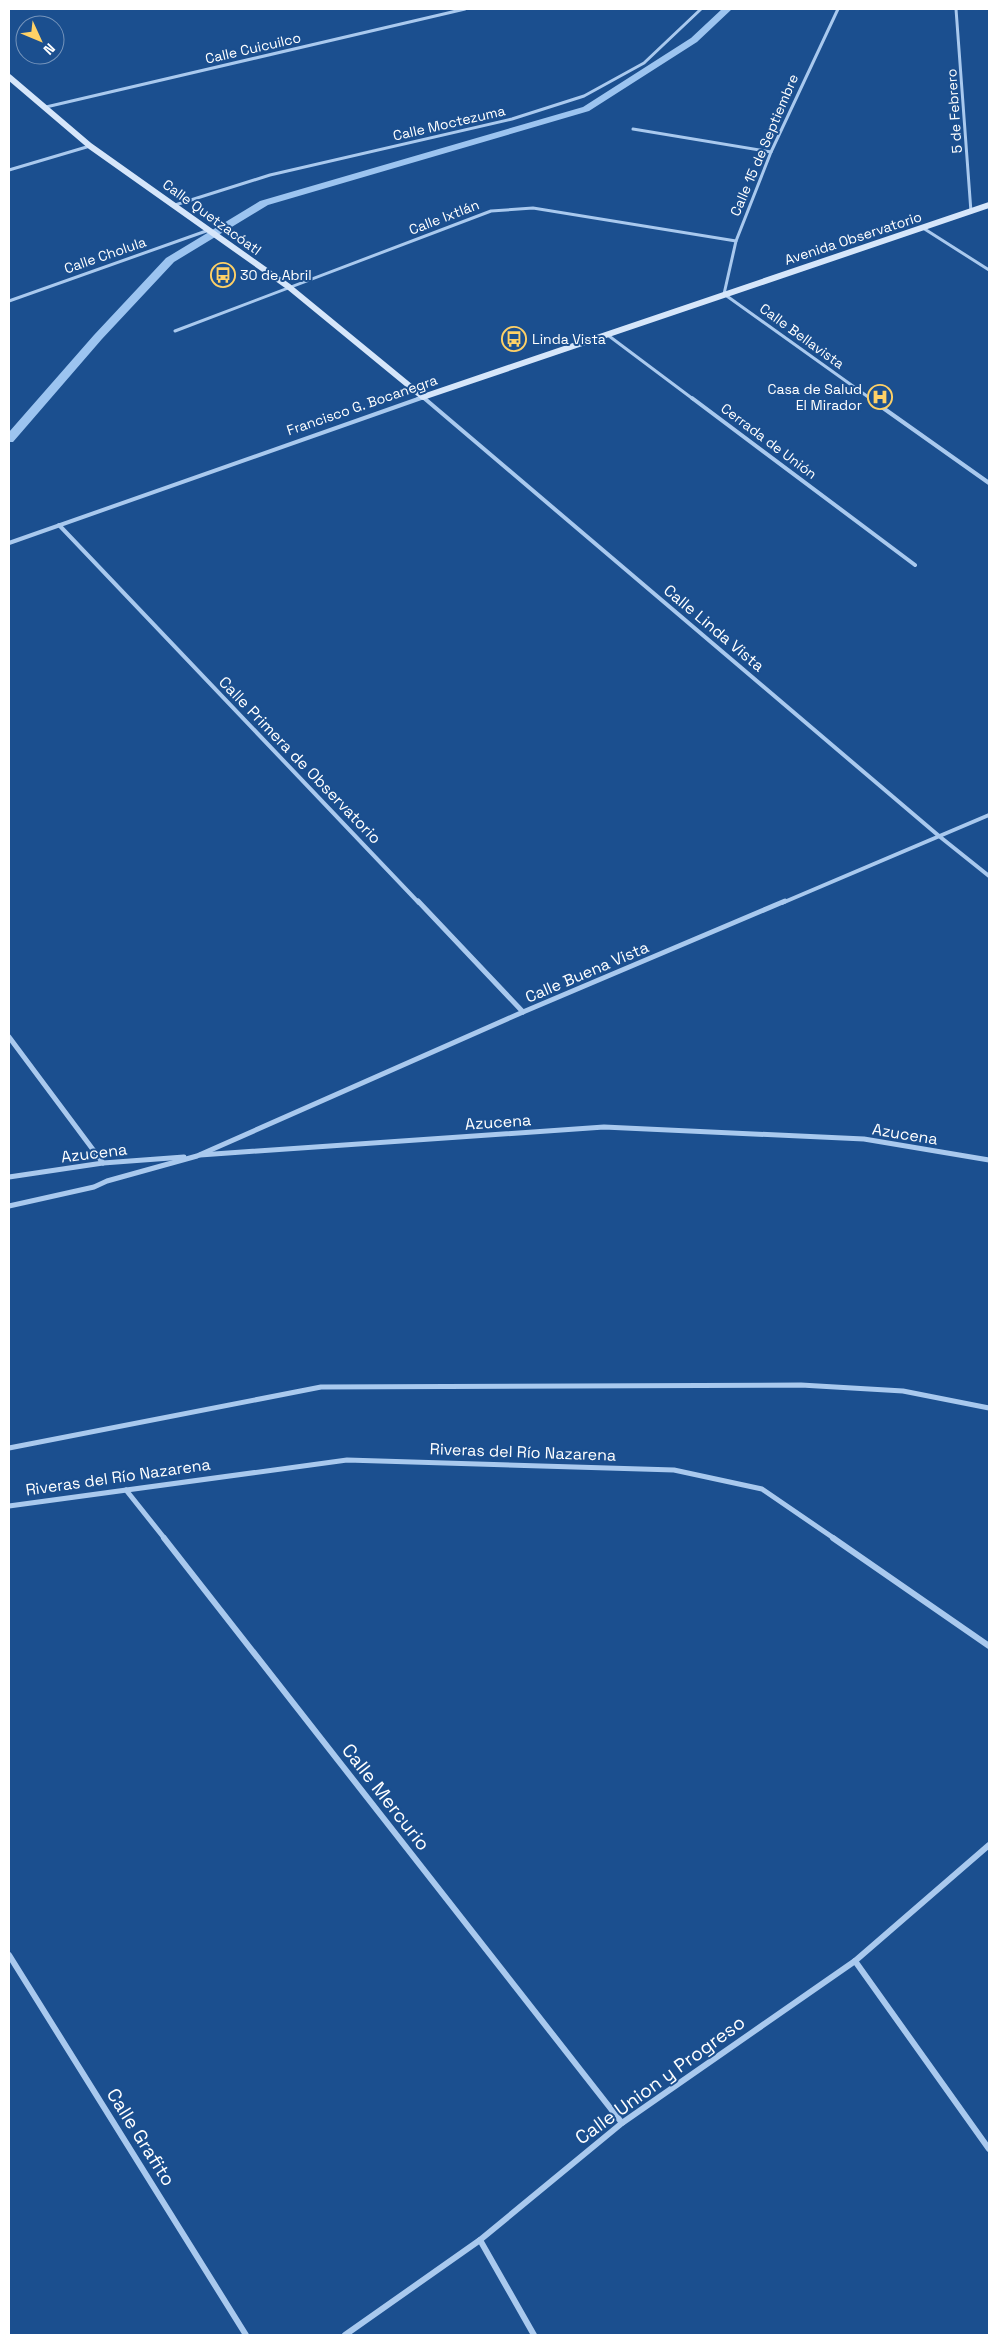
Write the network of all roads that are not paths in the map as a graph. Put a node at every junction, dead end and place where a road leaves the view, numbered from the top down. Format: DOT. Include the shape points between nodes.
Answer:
graph roads {
  1 [pos="465,9"];
  2 [pos="701,9"];
  3 [pos="838,9"];
  4 [pos="956,9"];
  5 [pos="9,77"];
  6 [pos="46,107"];
  7 [pos="633,129"];
  8 [pos="90,146"];
  9 [pos="771,152"];
  10 [pos="9,170"];
  11 [pos="175,205"];
  12 [pos="989,205"];
  13 [pos="971,212"];
  14 [pos="923,228"];
  15 [pos="209,230"];
  16 [pos="736,241"];
  17 [pos="989,270"];
  18 [pos="289,287"];
  19 [pos="724,294"];
  20 [pos="9,300"];
  21 [pos="175,331"];
  22 [pos="609,336"];
  23 [pos="423,397"];
  24 [pos="989,483"];
  25 [pos="59,524"];
  26 [pos="9,543"];
  27 [pos="914,565"];
  28 [pos="989,815"];
  29 [pos="939,836"];
  30 [pos="989,876"];
  31 [pos="524,1012"];
  32 [pos="9,1037"];
  33 [pos="197,1156"];
  34 [pos="989,1160"];
  35 [pos="103,1164"];
  36 [pos="9,1177"];
  37 [pos="9,1206"];
  38 [pos="989,1408"];
  39 [pos="9,1448"];
  40 [pos="126,1490"];
  41 [pos="9,1506"];
  42 [pos="989,1646"];
  43 [pos="989,1845"];
  44 [pos="9,1955"];
  45 [pos="855,1961"];
  46 [pos="622,2123"];
  47 [pos="989,2149"];
  48 [pos="480,2240"];
  49 [pos="246,2335"];
  50 [pos="345,2335"];
  51 [pos="534,2335"];
  1 -- 6 [label="street, Calle Cuicuilco"];
  2 -- 11 [label="street, Calle Moctezuma" via="644,63 584,96 512,119 270,175"];
  3 -- 9 [label="street, Calle 15 de Septiembre"];
  4 -- 13 [label="street, 5 de Febrero"];
  5 -- 6 [label="street, Calle Quetzacóatl"];
  6 -- 8 [label="street, Calle Quetzacóatl"];
  7 -- 9 [label="street"];
  8 -- 10 [label="street"];
  8 -- 11 [label="street, Calle Quetzacóatl"];
  9 -- 16 [label="street, Calle 15 de Septiembre"];
  11 -- 15 [label="street, Calle Quetzacóatl"];
  12 -- 13 [label="street, Avenida Observatorio"];
  13 -- 14 [label="street, Avenida Observatorio"];
  14 -- 17 [label="street"];
  14 -- 19 [label="street, Avenida Observatorio"];
  15 -- 18 [label="street, Calle Quetzacóatl"];
  15 -- 20 [label="street, Calle Cholula"];
  16 -- 18 [label="street, Calle Ixtlán" via="533,208 491,211"];
  16 -- 19 [label="street, Calle 15 de Septiembre"];
  18 -- 21 [label="street, Calle Ixtlán"];
  18 -- 23 [label="street, Calle Quetzacóatl"];
  19 -- 22 [label="street, Francisco G. Bocanegra"];
  19 -- 24 [label="street, Calle Bellavista"];
  22 -- 23 [label="street, Francisco G. Bocanegra"];
  22 -- 27 [label="street, Cerrada de Unión"];
  23 -- 25 [label="street, Francisco G. Bocanegra"];
  23 -- 29 [label="street, Calle Linda Vista"];
  25 -- 26 [label="street, Francisco G. Bocanegra"];
  25 -- 31 [label="street, Calle Primera de Observatorio"];
  28 -- 29 [label="street, Calle Buena Vista"];
  29 -- 30 [label="street, Calle Linda Vista"];
  29 -- 31 [label="street, Calle Buena Vista"];
  31 -- 33 [label="street, Calle Buena Vista"];
  32 -- 35 [label="street"];
  33 -- 34 [label="street, Azucena" via="604,1127 864,1139"];
  33 -- 35 [label="street, Azucena"];
  33 -- 37 [label="street" via="94,1187"];
  35 -- 36 [label="street, Azucena"];
  38 -- 39 [label="street" via="903,1390 801,1385 321,1387"];
  40 -- 41 [label="street, Riveras del Río Nazarena"];
  40 -- 42 [label="street, Riveras del Río Nazarena" via="347,1460 674,1470 762,1488"];
  40 -- 46 [label="street, Calle Mercurio"];
  43 -- 45 [label="street, Calle Union y Progreso"];
  44 -- 49 [label="street, Calle Grafito"];
  45 -- 46 [label="street, Calle Union y Progreso"];
  45 -- 47 [label="street"];
  46 -- 48 [label="street, Calle Union y Progreso"];
  48 -- 50 [label="street, Calle Union y Progreso"];
  48 -- 51 [label="street"];
}
